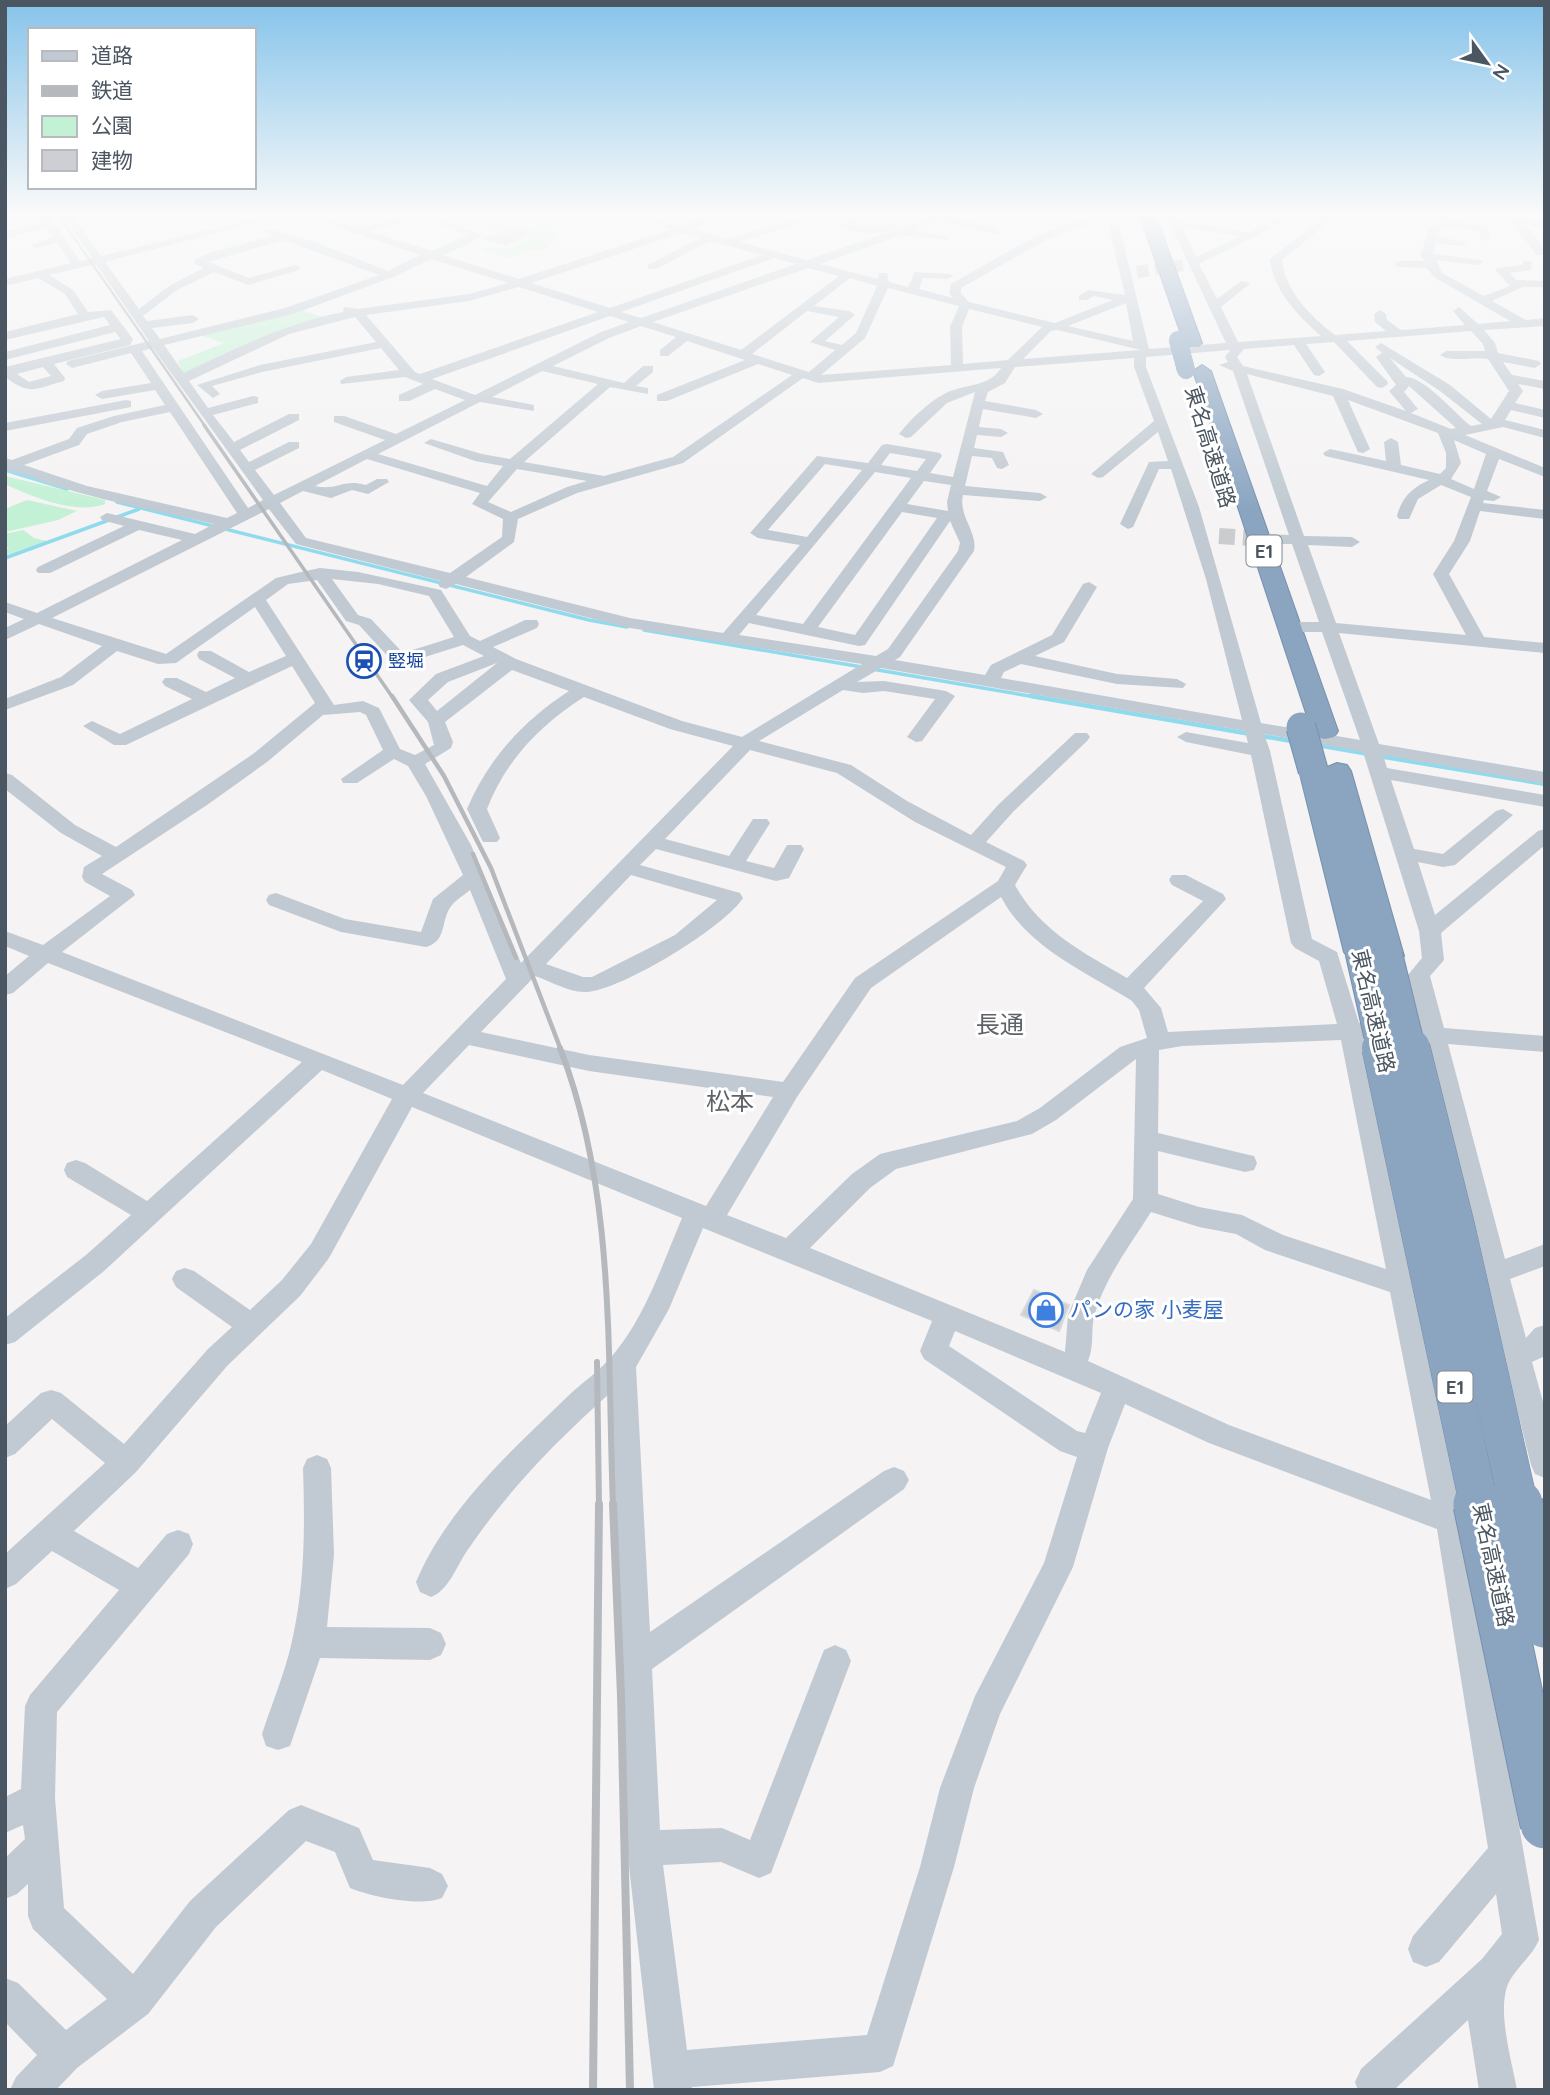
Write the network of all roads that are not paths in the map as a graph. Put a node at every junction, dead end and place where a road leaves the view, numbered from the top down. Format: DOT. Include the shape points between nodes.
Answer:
graph roads {
  1 [pos="82,314"];
  2 [pos="101,314"];
  3 [pos="108,314"];
  4 [pos="137,314"];
  5 [pos="142,314"];
  6 [pos="276,314"];
  7 [pos="359,314"];
  8 [pos="606,314"];
  9 [pos="616,314"];
  10 [pos="670,314"];
  11 [pos="674,314"];
  12 [pos="780,314"];
  13 [pos="799,314"];
  14 [pos="843,314"];
  15 [pos="869,314"];
  16 [pos="961,314"];
  17 [pos="999,314"];
  18 [pos="1086,314"];
  19 [pos="1132,314"];
  20 [pos="1171,314"];
  21 [pos="1175,314"];
  22 [pos="1220,314"];
  23 [pos="1306,314"];
  24 [pos="1380,314"];
  25 [pos="1433,314"];
  26 [pos="1461,314"];
  27 [pos="1507,314"];
  28 [pos="85,316"];
  29 [pos="795,317"];
  30 [pos="141,319"];
  31 [pos="193,319"];
  32 [pos="694,321"];
  33 [pos="645,323"];
  34 [pos="1544,323"];
  35 [pos="1524,324"];
  36 [pos="1051,327"];
  37 [pos="118,328"];
  38 [pos="1473,328"];
  39 [pos="1443,330"];
  40 [pos="1399,334"];
  41 [pos="5,336"];
  42 [pos="685,336"];
  43 [pos="1370,336"];
  44 [pos="1335,339"];
  45 [pos="1298,342"];
  46 [pos="158,344"];
  47 [pos="384,344"];
  48 [pos="1237,347"];
  49 [pos="1381,347"];
  50 [pos="845,349"];
  51 [pos="135,350"];
  52 [pos="1140,351"];
  53 [pos="664,353"];
  54 [pos="742,355"];
  55 [pos="1446,355"];
  56 [pos="1492,355"];
  57 [pos="5,356"];
  58 [pos="1186,356"];
  59 [pos="756,360"];
  60 [pos="45,362"];
  61 [pos="1535,364"];
  62 [pos="1010,365"];
  63 [pos="540,368"];
  64 [pos="957,368"];
  65 [pos="1238,368"];
  66 [pos="648,369"];
  67 [pos="7,371"];
  68 [pos="1320,372"];
  69 [pos="98,376"];
  70 [pos="414,376"];
  71 [pos="806,376"];
  72 [pos="183,379"];
  73 [pos="1401,379"];
  74 [pos="1510,379"];
  75 [pos="346,381"];
  76 [pos="434,384"];
  77 [pos="606,384"];
  78 [pos="1382,384"];
  79 [pos="1545,385"];
  80 [pos="627,387"];
  81 [pos="989,387"];
  82 [pos="643,391"];
  83 [pos="1338,392"];
  84 [pos="213,394"];
  85 [pos="167,396"];
  86 [pos="195,398"];
  87 [pos="404,398"];
  88 [pos="663,398"];
  89 [pos="477,399"];
  90 [pos="1507,405"];
  91 [pos="37,406"];
  92 [pos="529,408"];
  93 [pos="1411,409"];
  94 [pos="205,413"];
  95 [pos="547,414"];
  96 [pos="1036,414"];
  97 [pos="1545,414"];
  98 [pos="294,418"];
  99 [pos="566,418"];
  100 [pos="974,418"];
  101 [pos="339,419"];
  102 [pos="1162,422"];
  103 [pos="1495,424"];
  104 [pos="5,427"];
  105 [pos="1466,429"];
  106 [pos="1001,430"];
  107 [pos="1447,432"];
  108 [pos="906,434"];
  109 [pos="1545,434"];
  110 [pos="397,439"];
  111 [pos="1391,442"];
  112 [pos="431,443"];
  113 [pos="294,445"];
  114 [pos="231,449"];
  115 [pos="1363,449"];
  116 [pos="966,451"];
  117 [pos="1494,452"];
  118 [pos="1330,453"];
  119 [pos="366,455"];
  120 [pos="513,464"];
  121 [pos="7,465"];
  122 [pos="1002,465"];
  123 [pos="1177,465"];
  124 [pos="1394,466"];
  125 [pos="872,467"];
  126 [pos="246,469"];
  127 [pos="1545,473"];
  128 [pos="1097,474"];
  129 [pos="922,475"];
  130 [pos="1440,478"];
  131 [pos="606,480"];
  132 [pos="957,486"];
  133 [pos="303,487"];
  134 [pos="377,490"];
  135 [pos="488,491"];
  136 [pos="1040,497"];
  137 [pos="1483,499"];
  138 [pos="271,504"];
  139 [pos="899,507"];
  140 [pos="246,515"];
  141 [pos="1545,515"];
  142 [pos="951,516"];
  143 [pos="1404,516"];
  144 [pos="107,517"];
  145 [pos="511,517"];
  146 [pos="228,523"];
  147 [pos="1128,524"];
  148 [pos="137,525"];
  149 [pos="1201,536"];
  150 [pos="1219,537"];
  151 [pos="199,538"];
  152 [pos="1296,538"];
  153 [pos="1267,539"];
  154 [pos="811,542"];
  155 [pos="1352,542"];
  156 [pos="44,569"];
  157 [pos="320,573"];
  158 [pos="446,584"];
  159 [pos="1089,587"];
  160 [pos="258,600"];
  161 [pos="5,607"];
  162 [pos="38,617"];
  163 [pos="744,617"];
  164 [pos="531,624"];
  165 [pos="1226,626"];
  166 [pos="1247,626"];
  167 [pos="1328,626"];
  168 [pos="1299,627"];
  169 [pos="807,631"];
  170 [pos="5,635"];
  171 [pos="727,638"];
  172 [pos="1478,640"];
  173 [pos="471,643"];
  174 [pos="112,646"];
  175 [pos="1545,648"];
  176 [pos="205,655"];
  177 [pos="296,658"];
  178 [pos="1018,658"];
  179 [pos="503,660"];
  180 [pos="879,662"];
  181 [pos="248,678"];
  182 [pos="171,682"];
  183 [pos="991,682"];
  184 [pos="838,684"];
  185 [pos="1177,684"];
  186 [pos="583,690"];
  187 [pos="206,699"];
  188 [pos="5,705"];
  189 [pos="324,705"];
  190 [pos="436,721"];
  191 [pos="92,726"];
  192 [pos="916,737"];
  193 [pos="1081,737"];
  194 [pos="1186,737"];
  195 [pos="1258,738"];
  196 [pos="746,743"];
  197 [pos="1371,747"];
  198 [pos="393,752"];
  199 [pos="415,762"];
  200 [pos="1379,772"];
  201 [pos="1545,778"];
  202 [pos="5,779"];
  203 [pos="350,779"];
  204 [pos="1545,801"];
  205 [pos="1503,815"];
  206 [pos="760,823"];
  207 [pos="1545,835"];
  208 [pos="490,838"];
  209 [pos="650,841"];
  210 [pos="974,844"];
  211 [pos="794,849"];
  212 [pos="115,855"];
  213 [pos="1406,855"];
  214 [pos="734,864"];
  215 [pos="626,867"];
  216 [pos="473,877"];
  217 [pos="1179,880"];
  218 [pos="1005,885"];
  219 [pos="276,900"];
  220 [pos="1430,931"];
  221 [pos="5,938"];
  222 [pos="46,953"];
  223 [pos="1374,954"];
  224 [pos="524,973"];
  225 [pos="5,988"];
  226 [pos="1130,989"];
  227 [pos="1350,1031"];
  228 [pos="1433,1034"];
  229 [pos="464,1036"];
  230 [pos="1545,1044"];
  231 [pos="1154,1045"];
  232 [pos="319,1060"];
  233 [pos="789,1091"];
  234 [pos="406,1096"];
  235 [pos="1146,1139"];
  236 [pos="1245,1163"];
  237 [pos="76,1170"];
  238 [pos="1145,1200"];
  239 [pos="149,1214"];
  240 [pos="703,1217"];
  241 [pos="790,1251"];
  242 [pos="1545,1254"];
  243 [pos="1497,1271"];
  244 [pos="185,1279"];
  245 [pos="1402,1285"];
  246 [pos="947,1316"];
  247 [pos="252,1325"];
  248 [pos="5,1334"];
  249 [pos="1545,1336"];
  250 [pos="1516,1349"];
  251 [pos="622,1364"];
  252 [pos="1072,1367"];
  253 [pos="1117,1387"];
  254 [pos="1541,1435"];
  255 [pos="5,1446"];
  256 [pos="1094,1448"];
  257 [pos="126,1464"];
  258 [pos="1545,1465"];
  259 [pos="317,1468"];
  260 [pos="894,1480"];
  261 [pos="1450,1520"];
  262 [pos="50,1534"];
  263 [pos="178,1544"];
  264 [pos="1545,1556"];
  265 [pos="5,1574"];
  266 [pos="431,1583"];
  267 [pos="142,1587"];
  268 [pos="1545,1623"];
  269 [pos="308,1642"];
  270 [pos="430,1644"];
  271 [pos="637,1660"];
  272 [pos="835,1661"];
  273 [pos="278,1734"];
  274 [pos="38,1798"];
  275 [pos="5,1816"];
  276 [pos="1545,1824"];
  277 [pos="43,1846"];
  278 [pos="644,1848"];
  279 [pos="1507,1853"];
  280 [pos="5,1882"];
  281 [pos="430,1886"];
  282 [pos="1426,1949"];
  283 [pos="1495,1970"];
  284 [pos="5,1996"];
  285 [pos="135,2001"];
  286 [pos="64,2055"];
  287 [pos="673,2080"];
  288 [pos="1374,2082"];
  289 [pos="29,2090"];
  290 [pos="1498,2090"];
  1 -- 28 [label="street"];
  2 -- 28 [label="street"];
  3 -- 37 [label="street"];
  4 -- 30 [label="street"];
  5 -- 30 [label="street"];
  6 -- 46 [label="street"];
  7 -- 47 [label="street"];
  7 -- 72 [label="street" via="320,320 300,342 254,344"];
  8 -- 70 [label="street"];
  9 -- 33 [label="street"];
  10 -- 33 [label="street"];
  11 -- 32 [label="street"];
  12 -- 29 [label="street"];
  13 -- 29 [label="street"];
  14 -- 50 [label="street" via="849,315 816,342"];
  15 -- 50 [label="street" via="861,335"];
  16 -- 64 [label="street" via="956,327"];
  17 -- 36 [label="street"];
  18 -- 36 [label="street"];
  19 -- 52 [label="street"];
  20 -- 58 [label="highway, 東名高速道路 / E1"];
  21 -- 58 [label="highway, 東名高速道路 / E1"];
  22 -- 48 [label="street"];
  23 -- 44 [label="street" via="1317,328"];
  24 -- 40 [label="street" via="1381,322"];
  25 -- 39 [label="street"];
  26 -- 38 [label="street"];
  27 -- 35 [label="street"];
  28 -- 41 [label="street"];
  29 -- 54 [label="street"];
  30 -- 31 [label="street"];
  30 -- 46 [label="street"];
  33 -- 42 [label="street"];
  33 -- 63 [label="street" via="605,335"];
  34 -- 35 [label="street"];
  35 -- 38 [label="street"];
  36 -- 52 [label="street"];
  36 -- 62 [label="street"];
  37 -- 57 [label="street"];
  37 -- 60 [label="street" via="126,342"];
  38 -- 39 [label="street"];
  38 -- 56 [label="street" via="1489,343"];
  39 -- 40 [label="street"];
  40 -- 43 [label="street"];
  42 -- 53 [label="street"];
  42 -- 54 [label="street"];
  43 -- 44 [label="street"];
  43 -- 49 [label="street"];
  44 -- 45 [label="street"];
  44 -- 78 [label="street"];
  45 -- 48 [label="street"];
  45 -- 68 [label="street"];
  46 -- 51 [label="street"];
  46 -- 72 [label="street"];
  47 -- 70 [label="street"];
  47 -- 84 [label="street" via="203,385"];
  48 -- 58 [label="street"];
  48 -- 65 [label="street" via="1231,357"];
  49 -- 73 [label="street" via="1376,350"];
  49 -- 103 [label="street"];
  50 -- 71 [label="street"];
  51 -- 69 [label="street" via="79,363"];
  51 -- 85 [label="street"];
  52 -- 58 [label="street"];
  52 -- 62 [label="street"];
  52 -- 102 [label="street" via="1140,367"];
  54 -- 59 [label="street"];
  55 -- 56 [label="street"];
  56 -- 61 [label="street"];
  56 -- 74 [label="street"];
  58 -- 65 [label="street"];
  58 -- 223 [label="highway, 東名高速道路 / E1" via="1313,729"];
  59 -- 71 [label="street"];
  59 -- 88 [label="street"];
  60 -- 67 [label="street"];
  60 -- 67 [label="street" via="59,378 27,387"];
  62 -- 64 [label="street"];
  62 -- 81 [label="street"];
  63 -- 77 [label="street"];
  63 -- 89 [label="street"];
  64 -- 71 [label="street" via="818,379"];
  65 -- 83 [label="street"];
  65 -- 152 [label="street"];
  66 -- 80 [label="street"];
  70 -- 75 [label="street"];
  70 -- 76 [label="street"];
  71 -- 131 [label="street" via="678,460"];
  72 -- 86 [label="street"];
  73 -- 93 [label="street" via="1403,386 1396,391"];
  73 -- 105 [label="street" via="1416,382"];
  74 -- 79 [label="street"];
  74 -- 90 [label="street" via="1516,391"];
  76 -- 87 [label="street"];
  76 -- 89 [label="street"];
  77 -- 80 [label="street"];
  77 -- 99 [label="street"];
  80 -- 82 [label="street"];
  81 -- 100 [label="street" via="982,390"];
  81 -- 108 [label="street" via="971,387 946,397"];
  83 -- 107 [label="street"];
  83 -- 115 [label="street"];
  84 -- 86 [label="street"];
  84 -- 94 [label="street" via="253,393"];
  85 -- 91 [label="street"];
  85 -- 104 [label="street"];
  85 -- 121 [label="street" via="82,431 74,442"];
  85 -- 140 [label="street"];
  86 -- 94 [label="street"];
  89 -- 92 [label="street"];
  89 -- 110 [label="street"];
  90 -- 97 [label="street"];
  90 -- 103 [label="street"];
  94 -- 114 [label="street"];
  95 -- 99 [label="street"];
  96 -- 100 [label="street"];
  98 -- 114 [label="street"];
  99 -- 120 [label="street"];
  100 -- 106 [label="street"];
  100 -- 116 [label="street"];
  101 -- 110 [label="street"];
  102 -- 123 [label="street"];
  102 -- 128 [label="street"];
  103 -- 105 [label="street"];
  103 -- 109 [label="street"];
  105 -- 107 [label="street"];
  107 -- 117 [label="street"];
  107 -- 130 [label="street" via="1453,468"];
  110 -- 119 [label="street"];
  111 -- 124 [label="street"];
  112 -- 120 [label="street"];
  113 -- 126 [label="street"];
  114 -- 126 [label="street"];
  116 -- 122 [label="street" via="998,455"];
  116 -- 132 [label="street"];
  117 -- 127 [label="street"];
  117 -- 137 [label="street"];
  118 -- 124 [label="street"];
  119 -- 133 [label="street"];
  119 -- 135 [label="street"];
  120 -- 131 [label="street"];
  120 -- 135 [label="street"];
  121 -- 146 [label="street" via="84,490"];
  123 -- 147 [label="street" via="1154,465"];
  123 -- 149 [label="street"];
  124 -- 130 [label="street"];
  125 -- 129 [label="street"];
  125 -- 129 [label="street" via="887,448 935,456"];
  125 -- 154 [label="street"];
  125 -- 154 [label="street" via="822,459 758,533"];
  126 -- 138 [label="street"];
  129 -- 132 [label="street"];
  129 -- 139 [label="street"];
  130 -- 137 [label="street"];
  130 -- 143 [label="street" via="1419,490 1405,505"];
  131 -- 145 [label="street"];
  132 -- 136 [label="street"];
  132 -- 142 [label="street"];
  133 -- 134 [label="street" via="331,495 351,485"];
  133 -- 138 [label="street"];
  135 -- 145 [label="street" via="479,504"];
  137 -- 141 [label="street"];
  137 -- 172 [label="street" via="1441,575"];
  138 -- 140 [label="street"];
  138 -- 158 [label="street" via="301,541"];
  139 -- 142 [label="street"];
  139 -- 169 [label="street"];
  140 -- 146 [label="street"];
  142 -- 169 [label="street" via="859,641"];
  142 -- 180 [label="street" via="968,543 966,551 894,653"];
  144 -- 148 [label="street"];
  145 -- 158 [label="street" via="509,539"];
  146 -- 151 [label="street"];
  148 -- 151 [label="street"];
  148 -- 156 [label="street"];
  149 -- 150 [label="street"];
  149 -- 165 [label="street"];
  151 -- 162 [label="street"];
  152 -- 153 [label="street"];
  152 -- 155 [label="street"];
  152 -- 167 [label="street"];
  154 -- 163 [label="street"];
  157 -- 158 [label="street"];
  157 -- 160 [label="street" via="282,582"];
  157 -- 173 [label="street" via="352,618 365,622 400,659"];
  158 -- 171 [label="street" via="630,623"];
  158 -- 173 [label="street"];
  159 -- 178 [label="street" via="1058,638"];
  160 -- 174 [label="street" via="170,659"];
  160 -- 177 [label="street"];
  161 -- 162 [label="street"];
  162 -- 170 [label="street"];
  162 -- 174 [label="street"];
  163 -- 169 [label="street"];
  163 -- 171 [label="street"];
  164 -- 173 [label="street"];
  165 -- 166 [label="street"];
  165 -- 195 [label="street"];
  167 -- 168 [label="street"];
  167 -- 172 [label="street"];
  167 -- 197 [label="street"];
  171 -- 180 [label="street"];
  172 -- 175 [label="street"];
  173 -- 179 [label="street"];
  174 -- 188 [label="street" via="66,681"];
  176 -- 181 [label="street"];
  177 -- 181 [label="street"];
  177 -- 189 [label="street"];
  178 -- 183 [label="street" via="997,669"];
  178 -- 185 [label="street" via="1117,679"];
  179 -- 186 [label="street"];
  179 -- 190 [label="street"];
  179 -- 190 [label="street" via="442,678 418,700"];
  180 -- 183 [label="street"];
  180 -- 184 [label="street"];
  181 -- 187 [label="street"];
  182 -- 187 [label="street"];
  183 -- 195 [label="street"];
  184 -- 192 [label="street" via="946,695"];
  184 -- 196 [label="street"];
  186 -- 196 [label="street" via="676,725"];
  186 -- 208 [label="street" via="540,720 493,774 477,809"];
  187 -- 191 [label="street" via="118,749"];
  189 -- 198 [label="street" via="329,711 363,706 373,712"];
  189 -- 212 [label="street" via="250,766"];
  190 -- 199 [label="street" via="442,748"];
  193 -- 210 [label="street"];
  194 -- 195 [label="street"];
  195 -- 197 [label="street"];
  195 -- 227 [label="street" via="1302,943 1329,957"];
  196 -- 209 [label="street"];
  196 -- 210 [label="street" via="865,778 908,810"];
  197 -- 200 [label="street"];
  197 -- 201 [label="street"];
  198 -- 199 [label="street"];
  198 -- 203 [label="street"];
  199 -- 216 [label="street" via="461,845"];
  200 -- 204 [label="street"];
  200 -- 213 [label="street"];
  202 -- 212 [label="street" via="68,829"];
  205 -- 213 [label="street" via="1448,861"];
  206 -- 214 [label="street"];
  207 -- 220 [label="street"];
  209 -- 214 [label="street"];
  209 -- 215 [label="street"];
  210 -- 218 [label="street" via="1017,865"];
  211 -- 214 [label="street" via="782,873 776,875"];
  212 -- 222 [label="street" via="91,872 92,877 125,895"];
  213 -- 220 [label="street"];
  215 -- 224 [label="street"];
  215 -- 224 [label="street" via="733,898 682,940 596,984"];
  216 -- 219 [label="street" via="440,904 426,940 341,925"];
  216 -- 224 [label="street"];
  217 -- 226 [label="street" via="1216,899"];
  218 -- 226 [label="street" via="1012,902 1047,938"];
  218 -- 233 [label="street" via="863,983"];
  220 -- 228 [label="street" via="1433,960 1419,975"];
  221 -- 222 [label="street"];
  222 -- 225 [label="street"];
  222 -- 232 [label="street"];
  223 -- 268 [label="highway, 東名高速道路 / E1, bridge" via="1456,1228"];
  223 -- 276 [label="highway, 東名高速道路 / E1, bridge" via="1416,1204"];
  224 -- 229 [label="street"];
  226 -- 231 [label="street" via="1150,1008"];
  227 -- 228 [label="street"];
  227 -- 231 [label="street" via="1231,1035"];
  227 -- 245 [label="street"];
  228 -- 230 [label="street"];
  228 -- 243 [label="street"];
  229 -- 233 [label="street" via="589,1063"];
  229 -- 234 [label="street"];
  231 -- 235 [label="street"];
  231 -- 241 [label="street" via="1128,1054 1024,1128 889,1161 861,1181"];
  232 -- 234 [label="street"];
  232 -- 239 [label="street"];
  233 -- 240 [label="street"];
  234 -- 240 [label="street"];
  234 -- 247 [label="street" via="320,1251 292,1288"];
  235 -- 236 [label="street"];
  235 -- 238 [label="street"];
  237 -- 239 [label="street"];
  238 -- 245 [label="street" via="1242,1225 1274,1243"];
  238 -- 252 [label="street" via="1100,1270 1081,1315 1080,1347"];
  239 -- 248 [label="street"];
  240 -- 241 [label="street"];
  240 -- 251 [label="street" via="651,1322"];
  241 -- 246 [label="street"];
  242 -- 243 [label="street"];
  243 -- 250 [label="street"];
  244 -- 247 [label="street"];
  245 -- 261 [label="street"];
  246 -- 252 [label="street"];
  246 -- 256 [label="street" via="934,1351 1070,1442"];
  247 -- 257 [label="street" via="218,1357"];
  249 -- 250 [label="street" via="1533,1350"];
  250 -- 254 [label="street"];
  251 -- 266 [label="street" via="509,1476 444,1557"];
  251 -- 271 [label="street"];
  252 -- 253 [label="street"];
  253 -- 256 [label="street"];
  253 -- 261 [label="street" via="1244,1444"];
  254 -- 258 [label="street"];
  255 -- 257 [label="street" via="51,1402"];
  256 -- 287 [label="street" via="1058,1567 986,1707 961,1776 880,2053"];
  257 -- 262 [label="street"];
  259 -- 269 [label="street" via="317,1583"];
  260 -- 271 [label="street"];
  261 -- 264 [label="street"];
  261 -- 279 [label="street"];
  262 -- 265 [label="street"];
  262 -- 267 [label="street"];
  263 -- 267 [label="street"];
  267 -- 274 [label="street" via="41,1706"];
  269 -- 270 [label="street"];
  269 -- 273 [label="street"];
  271 -- 278 [label="street"];
  272 -- 278 [label="street" via="759,1861 722,1844"];
  274 -- 275 [label="street"];
  274 -- 277 [label="street"];
  277 -- 280 [label="street"];
  277 -- 285 [label="street" via="46,1916"];
  278 -- 287 [label="street"];
  279 -- 282 [label="street"];
  279 -- 283 [label="street" via="1521,1940"];
  281 -- 285 [label="street" via="362,1876 347,1840 301,1822 203,1914"];
  283 -- 288 [label="street"];
  283 -- 290 [label="street" via="1484,2004"];
  284 -- 286 [label="street"];
  285 -- 286 [label="street"];
  286 -- 289 [label="street"];
}
